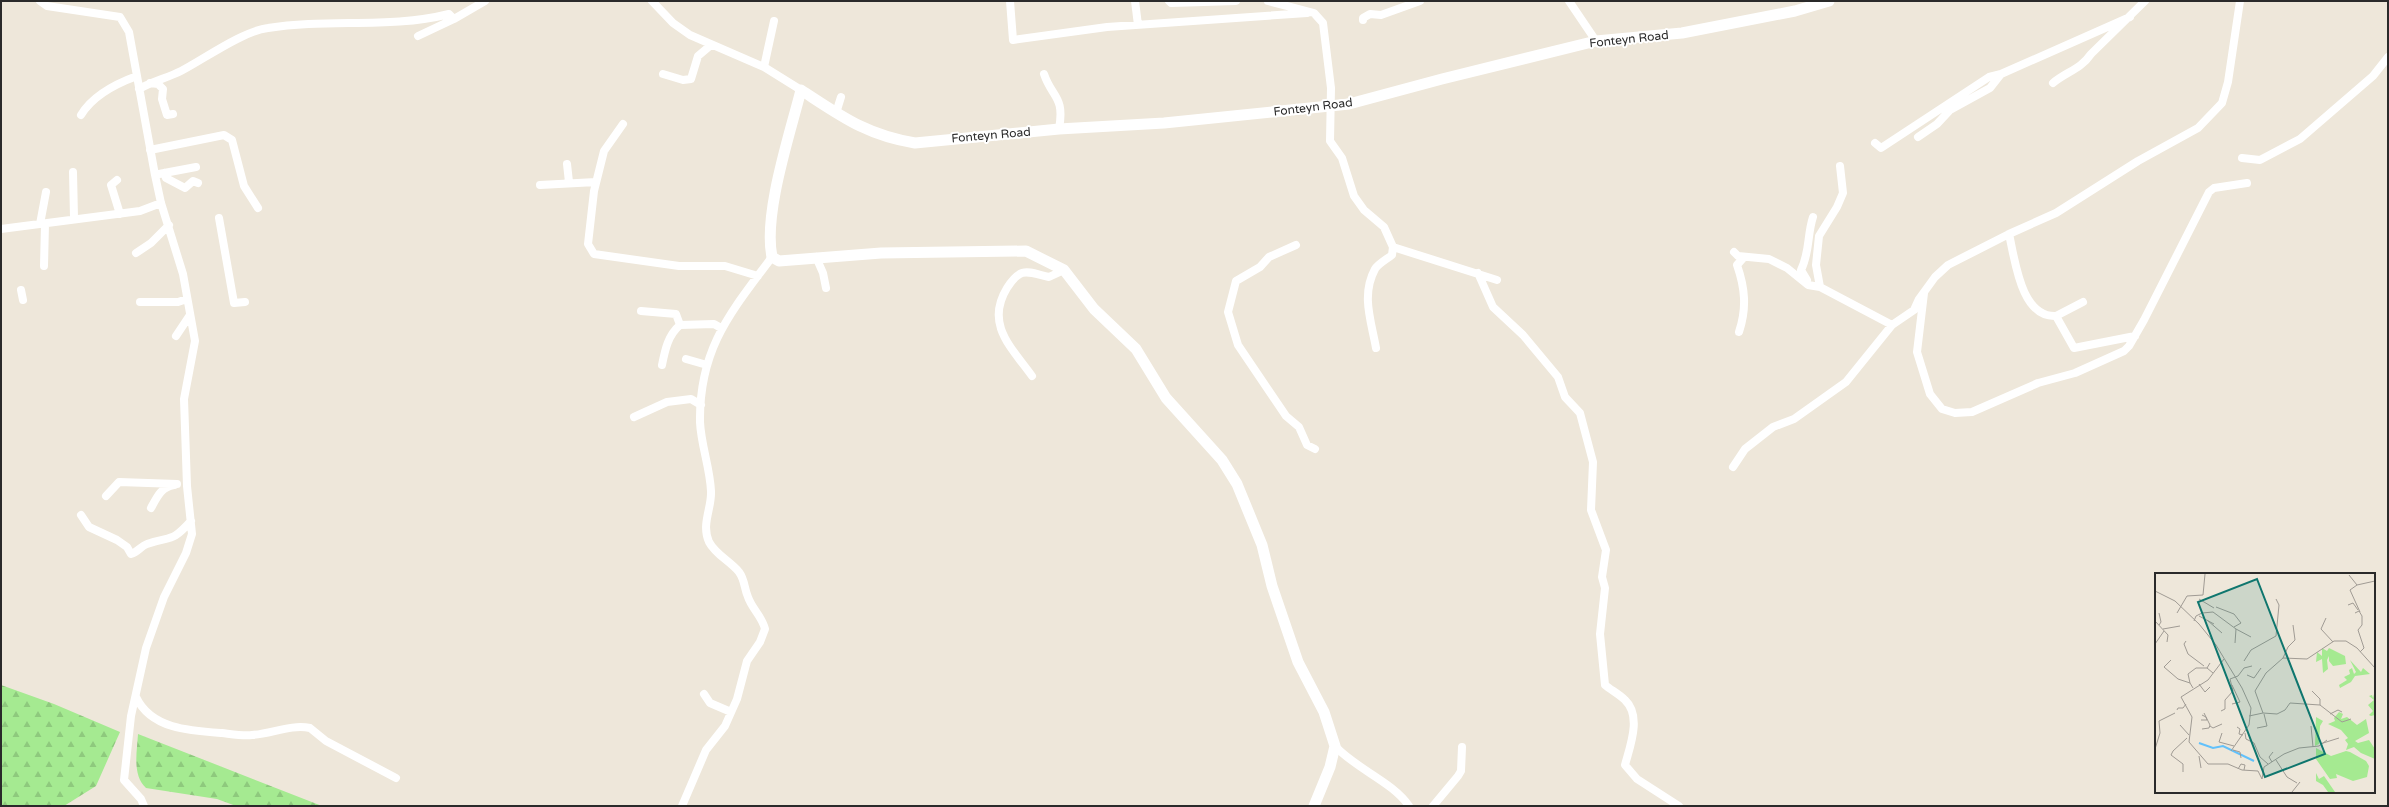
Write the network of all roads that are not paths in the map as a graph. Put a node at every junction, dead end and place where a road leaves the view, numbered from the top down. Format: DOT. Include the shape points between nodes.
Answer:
graph roads {
  1 [pos="40,1"];
  2 [pos="485,1"];
  3 [pos="652,1"];
  4 [pos="1010,1"];
  5 [pos="1135,1"];
  6 [pos="1169,1"];
  7 [pos="1236,1"];
  8 [pos="1268,1"];
  9 [pos="1420,1"];
  10 [pos="1569,1"];
  11 [pos="1829,1"];
  12 [pos="2145,1"];
  13 [pos="2240,1"];
  14 [pos="1314,13"];
  15 [pos="2130,17"];
  16 [pos="454,19"];
  17 [pos="1364,20"];
  18 [pos="774,21"];
  19 [pos="1138,25"];
  20 [pos="418,36"];
  21 [pos="1596,41"];
  22 [pos="711,44"];
  23 [pos="2388,57"];
  24 [pos="764,67"];
  25 [pos="663,74"];
  26 [pos="1044,74"];
  27 [pos="2001,74"];
  28 [pos="137,76"];
  29 [pos="150,83"];
  30 [pos="2054,83"];
  31 [pos="139,89"];
  32 [pos="801,90"];
  33 [pos="841,97"];
  34 [pos="1329,107"];
  35 [pos="836,113"];
  36 [pos="173,114"];
  37 [pos="80,116"];
  38 [pos="623,124"];
  39 [pos="1059,129"];
  40 [pos="1918,137"];
  41 [pos="1874,143"];
  42 [pos="150,150"];
  43 [pos="2242,158"];
  44 [pos="567,164"];
  45 [pos="1840,166"];
  46 [pos="196,167"];
  47 [pos="74,172"];
  48 [pos="164,172"];
  49 [pos="155,175"];
  50 [pos="117,180"];
  51 [pos="569,182"];
  52 [pos="596,182"];
  53 [pos="198,183"];
  54 [pos="2247,183"];
  55 [pos="540,185"];
  56 [pos="46,192"];
  57 [pos="161,203"];
  58 [pos="258,208"];
  59 [pos="120,214"];
  60 [pos="1813,217"];
  61 [pos="74,218"];
  62 [pos="219,218"];
  63 [pos="43,224"];
  64 [pos="169,225"];
  65 [pos="1,229"];
  66 [pos="2009,234"];
  67 [pos="1296,245"];
  68 [pos="1393,247"];
  69 [pos="1734,252"];
  70 [pos="136,253"];
  71 [pos="772,257"];
  72 [pos="816,257"];
  73 [pos="1744,257"];
  74 [pos="44,266"];
  75 [pos="1064,270"];
  76 [pos="1478,273"];
  77 [pos="758,276"];
  78 [pos="1497,280"];
  79 [pos="1820,287"];
  80 [pos="826,288"];
  81 [pos="21,290"];
  82 [pos="1924,293"];
  83 [pos="187,299"];
  84 [pos="23,300"];
  85 [pos="140,302"];
  86 [pos="245,302"];
  87 [pos="2083,302"];
  88 [pos="641,311"];
  89 [pos="190,315"];
  90 [pos="2056,316"];
  91 [pos="680,325"];
  92 [pos="1892,325"];
  93 [pos="721,328"];
  94 [pos="1739,332"];
  95 [pos="176,336"];
  96 [pos="2135,336"];
  97 [pos="1376,348"];
  98 [pos="686,359"];
  99 [pos="662,365"];
  100 [pos="707,365"];
  101 [pos="1032,376"];
  102 [pos="701,405"];
  103 [pos="634,417"];
  104 [pos="1315,450"];
  105 [pos="1733,467"];
  106 [pos="187,482"];
  107 [pos="177,484"];
  108 [pos="106,496"];
  109 [pos="151,508"];
  110 [pos="81,515"];
  111 [pos="191,521"];
  112 [pos="704,694"];
  113 [pos="136,697"];
  114 [pos="731,712"];
  115 [pos="1335,746"];
  116 [pos="1462,747"];
  117 [pos="396,778"];
  118 [pos="142,802"];
  119 [pos="134,806"];
  120 [pos="682,806"];
  121 [pos="1314,806"];
  122 [pos="1409,806"];
  123 [pos="1433,806"];
  124 [pos="1679,806"];
  1 -- 28 [label="street" via="47,6 120,16 129,32"];
  2 -- 16 [label="street"];
  3 -- 22 [label="street" via="673,23 690,35"];
  4 -- 19 [label="street" via="1013,40"];
  5 -- 19 [label="street"];
  6 -- 7 [label="street"];
  8 -- 14 [label="street"];
  9 -- 17 [label="street" via="1381,14 1370,14 1363,18"];
  10 -- 21 [label="street"];
  11 -- 21 [label="street, Fonteyn Road" via="1795,11 1682,33"];
  12 -- 15 [label="street"];
  13 -- 66 [label="street" via="2228,82 2222,103 2198,128 2138,161 2056,213"];
  14 -- 19 [label="street"];
  14 -- 34 [label="street" via="1323,23 1331,88"];
  15 -- 27 [label="street"];
  15 -- 30 [label="street" via="2091,54 2084,65"];
  16 -- 20 [label="street"];
  16 -- 29 [label="street" via="449,14 421,20 332,22 266,28 176,73"];
  18 -- 24 [label="street"];
  21 -- 34 [label="street, Fonteyn Road"];
  22 -- 24 [label="street"];
  22 -- 25 [label="street" via="698,56 691,79 683,80"];
  23 -- 43 [label="street" via="2373,76 2300,139 2260,160"];
  24 -- 32 [label="street"];
  26 -- 39 [label="street" via="1060,102"];
  27 -- 40 [label="street" via="1990,88 1950,110 1937,124"];
  27 -- 41 [label="street" via="1989,77 1881,148"];
  28 -- 31 [label="street"];
  28 -- 37 [label="street" via="88,102"];
  29 -- 31 [label="street"];
  29 -- 36 [label="street" via="158,84 163,89 164,110 167,115"];
  31 -- 42 [label="street"];
  32 -- 35 [label="street, Fonteyn Road"];
  32 -- 71 [label="street" via="774,201 769,241"];
  33 -- 35 [label="street"];
  34 -- 39 [label="street, Fonteyn Road" via="1164,123"];
  34 -- 68 [label="street" via="1330,141 1342,158 1354,196 1364,210 1384,227"];
  35 -- 39 [label="street, Fonteyn Road" via="864,130 915,143"];
  38 -- 52 [label="street" via="604,151"];
  42 -- 49 [label="street"];
  42 -- 58 [label="street" via="224,135 232,140 244,186"];
  44 -- 51 [label="street"];
  45 -- 79 [label="street" via="1843,193 1819,236 1816,265"];
  46 -- 48 [label="street"];
  47 -- 61 [label="street"];
  48 -- 49 [label="street"];
  48 -- 53 [label="street" via="166,178 184,188 193,181"];
  49 -- 57 [label="street"];
  50 -- 59 [label="street" via="112,185"];
  51 -- 52 [label="street"];
  51 -- 55 [label="street"];
  52 -- 77 [label="street" via="588,244 594,254 679,266 725,266"];
  54 -- 96 [label="street" via="2214,188 2209,192"];
  56 -- 63 [label="street"];
  57 -- 59 [label="street" via="140,211"];
  57 -- 64 [label="street"];
  59 -- 61 [label="street"];
  60 -- 79 [label="street" via="1809,228 1810,243 1801,270 1807,280"];
  61 -- 63 [label="street"];
  62 -- 86 [label="street" via="234,304"];
  63 -- 65 [label="street"];
  63 -- 74 [label="street"];
  64 -- 70 [label="street" via="152,243"];
  64 -- 83 [label="street" via="183,274"];
  66 -- 82 [label="street" via="1948,265 1935,277"];
  66 -- 90 [label="street" via="2023,291 2038,311"];
  67 -- 104 [label="street" via="1269,257 1260,267 1236,281 1228,312 1238,346 1286,416 1299,427 1308,445"];
  68 -- 76 [label="street"];
  68 -- 97 [label="street" via="1392,255 1376,268 1367,286 1367,301"];
  69 -- 73 [label="street"];
  71 -- 72 [label="street" via="779,261"];
  71 -- 77 [label="street"];
  72 -- 75 [label="street" via="881,253 1026,251"];
  72 -- 80 [label="street"];
  73 -- 79 [label="street" via="1768,259 1787,268 1808,285"];
  73 -- 94 [label="street" via="1736,264 1745,307"];
  75 -- 101 [label="street" via="1048,277 1029,271 1023,272 1014,278 1000,300 998,314 1004,336"];
  75 -- 115 [label="street" via="1094,309 1136,349 1166,398 1222,460 1236,484 1262,545 1272,586 1298,662 1324,712"];
  76 -- 78 [label="street"];
  76 -- 124 [label="street" via="1493,307 1523,335 1558,377 1565,397 1580,413 1593,462 1591,510 1606,550 1602,577 1605,588 1600,634 1604,685 1626,701 1633,714 1632,738 1625,765 1637,779"];
  77 -- 93 [label="street"];
  79 -- 92 [label="street"];
  81 -- 84 [label="street"];
  82 -- 92 [label="street" via="1914,310"];
  82 -- 96 [label="street" via="1917,352 1930,394 1942,409 1955,413 1972,412 2038,383 2075,373 2105,361 2124,350"];
  83 -- 85 [label="street" via="178,302"];
  83 -- 89 [label="street"];
  87 -- 90 [label="street"];
  88 -- 91 [label="street" via="676,314"];
  89 -- 95 [label="street"];
  89 -- 106 [label="street" via="194,341 184,399"];
  90 -- 96 [label="street" via="2074,348"];
  91 -- 93 [label="street" via="714,324"];
  91 -- 99 [label="street" via="674,330 666,346"];
  92 -- 105 [label="street" via="1846,382 1794,419 1773,427 1745,449"];
  93 -- 100 [label="street"];
  98 -- 100 [label="street"];
  100 -- 102 [label="street"];
  102 -- 103 [label="street" via="691,399 667,402"];
  102 -- 114 [label="street" via="700,423 711,492 705,524 708,540 744,580 748,598 758,613 764,629 760,642 747,661 737,700"];
  106 -- 107 [label="street"];
  106 -- 111 [label="street"];
  107 -- 108 [label="street" via="119,482"];
  107 -- 109 [label="street" via="168,486 159,494"];
  110 -- 111 [label="street" via="89,527 117,540 127,547 131,554 146,544 174,538"];
  111 -- 113 [label="street" via="192,534 186,553 164,597 146,648"];
  112 -- 114 [label="street" via="710,703"];
  113 -- 117 [label="street" via="141,708 153,718 194,732 252,736 278,730 310,728 326,741"];
  113 -- 118 [label="street" via="124,780"];
  114 -- 120 [label="street" via="725,726 706,750"];
  115 -- 121 [label="street" via="1330,767"];
  115 -- 122 [label="street" via="1361,769 1392,789"];
  116 -- 123 [label="street" via="1461,771"];
  118 -- 119 [label="street"];
}
